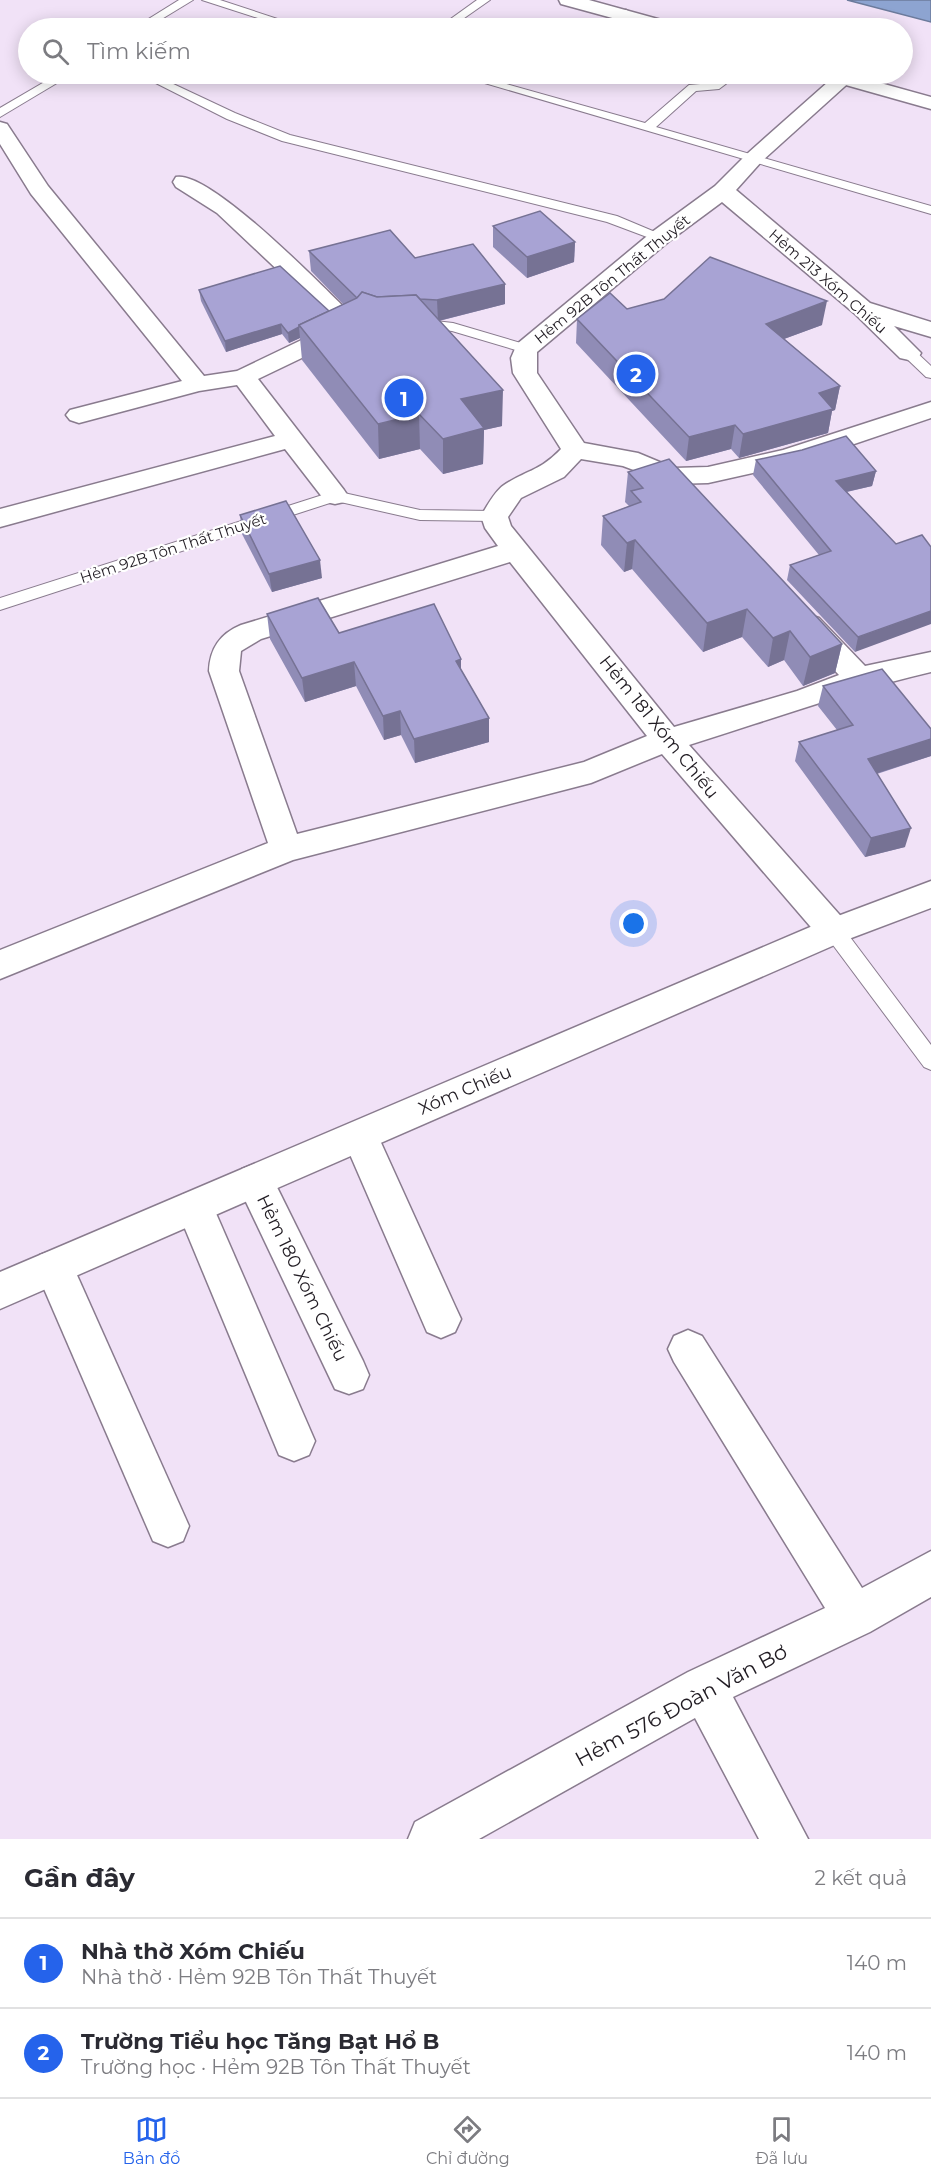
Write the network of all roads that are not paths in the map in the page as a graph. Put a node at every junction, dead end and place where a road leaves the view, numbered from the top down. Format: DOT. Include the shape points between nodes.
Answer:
graph roads {
  1 [pos="187,0"];
  2 [pos="208,0"];
  3 [pos="484,0"];
  4 [pos="568,0"];
  5 [pos="626,16"];
  6 [pos="157,18"];
  7 [pos="266,18"];
  8 [pos="458,18"];
  9 [pos="623,18"];
  10 [pos="633,18"];
  11 [pos="49,84"];
  12 [pos="165,84"];
  13 [pos="495,84"];
  14 [pos="719,84"];
  15 [pos="828,84"];
  16 [pos="864,84"];
  17 [pos="931,103"];
  18 [pos="0,113"];
  19 [pos="648,127"];
  20 [pos="0,128"];
  21 [pos="754,157"];
  22 [pos="184,182"];
  23 [pos="723,191"];
  24 [pos="931,210"];
  25 [pos="660,237"];
  26 [pos="862,308"];
  27 [pos="406,322"];
  28 [pos="931,330"];
  29 [pos="526,349"];
  30 [pos="909,353"];
  31 [pos="931,374"];
  32 [pos="243,377"];
  33 [pos="198,384"];
  34 [pos="931,410"];
  35 [pos="78,415"];
  36 [pos="292,439"];
  37 [pos="575,450"];
  38 [pos="671,476"];
  39 [pos="335,496"];
  40 [pos="693,501"];
  41 [pos="494,516"];
  42 [pos="0,518"];
  43 [pos="517,550"];
  44 [pos="0,604"];
  45 [pos="794,609"];
  46 [pos="931,662"];
  47 [pos="859,678"];
  48 [pos="667,740"];
  49 [pos="286,849"];
  50 [pos="931,894"];
  51 [pos="834,931"];
  52 [pos="0,965"];
  53 [pos="931,1061"];
  54 [pos="360,1136"];
  55 [pos="255,1181"];
  56 [pos="195,1207"];
  57 [pos="54,1268"];
  58 [pos="0,1291"];
  59 [pos="441,1319"];
  60 [pos="688,1349"];
  61 [pos="349,1375"];
  62 [pos="294,1441"];
  63 [pos="168,1526"];
  64 [pos="931,1573"];
  65 [pos="855,1617"];
  66 [pos="704,1688"];
  67 [pos="432,1839"];
  68 [pos="784,1839"];
  1 -- 6 [label="lane"];
  2 -- 7 [label="lane"];
  3 -- 8 [label="lane"];
  4 -- 5 [label="street"];
  5 -- 9 [label="street"];
  5 -- 10 [label="street"];
  11 -- 18 [label="lane"];
  12 -- 25 [label="lane" via="286,138 612,219"];
  13 -- 19 [label="lane"];
  14 -- 19 [label="lane" via="693,88"];
  15 -- 21 [label="street, Hẻm 92B Tôn Thất Thuyết"];
  16 -- 17 [label="street"];
  19 -- 21 [label="lane"];
  20 -- 33 [label="street" via="39,189"];
  21 -- 23 [label="street, Hẻm 92B Tôn Thất Thuyết"];
  21 -- 24 [label="lane"];
  22 -- 32 [label="street" via="225,208 350,326"];
  23 -- 25 [label="street, Hẻm 92B Tôn Thất Thuyết"];
  23 -- 26 [label="street, Hẻm 213 Xóm Chiếu"];
  25 -- 29 [label="street, Hẻm 92B Tôn Thất Thuyết"];
  26 -- 28 [label="street"];
  26 -- 30 [label="street, Hẻm 213 Xóm Chiếu"];
  27 -- 29 [label="lane" via="453,327"];
  29 -- 37 [label="street, Hẻm 92B Tôn Thất Thuyết" via="525,373"];
  30 -- 31 [label="lane, Hẻm 213 Xóm Chiếu"];
  32 -- 33 [label="street"];
  32 -- 36 [label="street"];
  33 -- 35 [label="street"];
  34 -- 38 [label="street" via="789,457 708,475"];
  36 -- 39 [label="street"];
  36 -- 42 [label="street"];
  37 -- 38 [label="street" via="629,459"];
  37 -- 41 [label="street" via="555,471 512,492"];
  38 -- 40 [label="street"];
  39 -- 41 [label="lane" via="420,515"];
  39 -- 44 [label="lane, Hẻm 92B Tôn Thất Thuyết"];
  41 -- 43 [label="street, Hẻm 181 Xóm Chiếu" via="498,528"];
  43 -- 48 [label="street, Hẻm 181 Xóm Chiếu"];
  43 -- 49 [label="street" via="252,632 229,644 224,653 224,671"];
  45 -- 47 [label="street"];
  46 -- 47 [label="street"];
  47 -- 48 [label="street" via="807,698"];
  48 -- 49 [label="street" via="591,772"];
  48 -- 51 [label="street, Hẻm 181 Xóm Chiếu"];
  49 -- 52 [label="street"];
  50 -- 51 [label="street, Xóm Chiếu"];
  51 -- 53 [label="lane"];
  51 -- 54 [label="street, Xóm Chiếu"];
  54 -- 55 [label="street, Xóm Chiếu"];
  54 -- 59 [label="street"];
  55 -- 56 [label="street, Xóm Chiếu"];
  55 -- 61 [label="street, Hẻm 180 Xóm Chiếu"];
  56 -- 57 [label="street, Xóm Chiếu"];
  56 -- 62 [label="street"];
  57 -- 58 [label="street, Xóm Chiếu"];
  57 -- 63 [label="street"];
  60 -- 65 [label="street"];
  64 -- 65 [label="street, Hẻm 576 Đoàn Văn Bơ"];
  65 -- 66 [label="street, Hẻm 576 Đoàn Văn Bơ"];
  66 -- 67 [label="street, Hẻm 576 Đoàn Văn Bơ"];
  66 -- 68 [label="street"];
}
